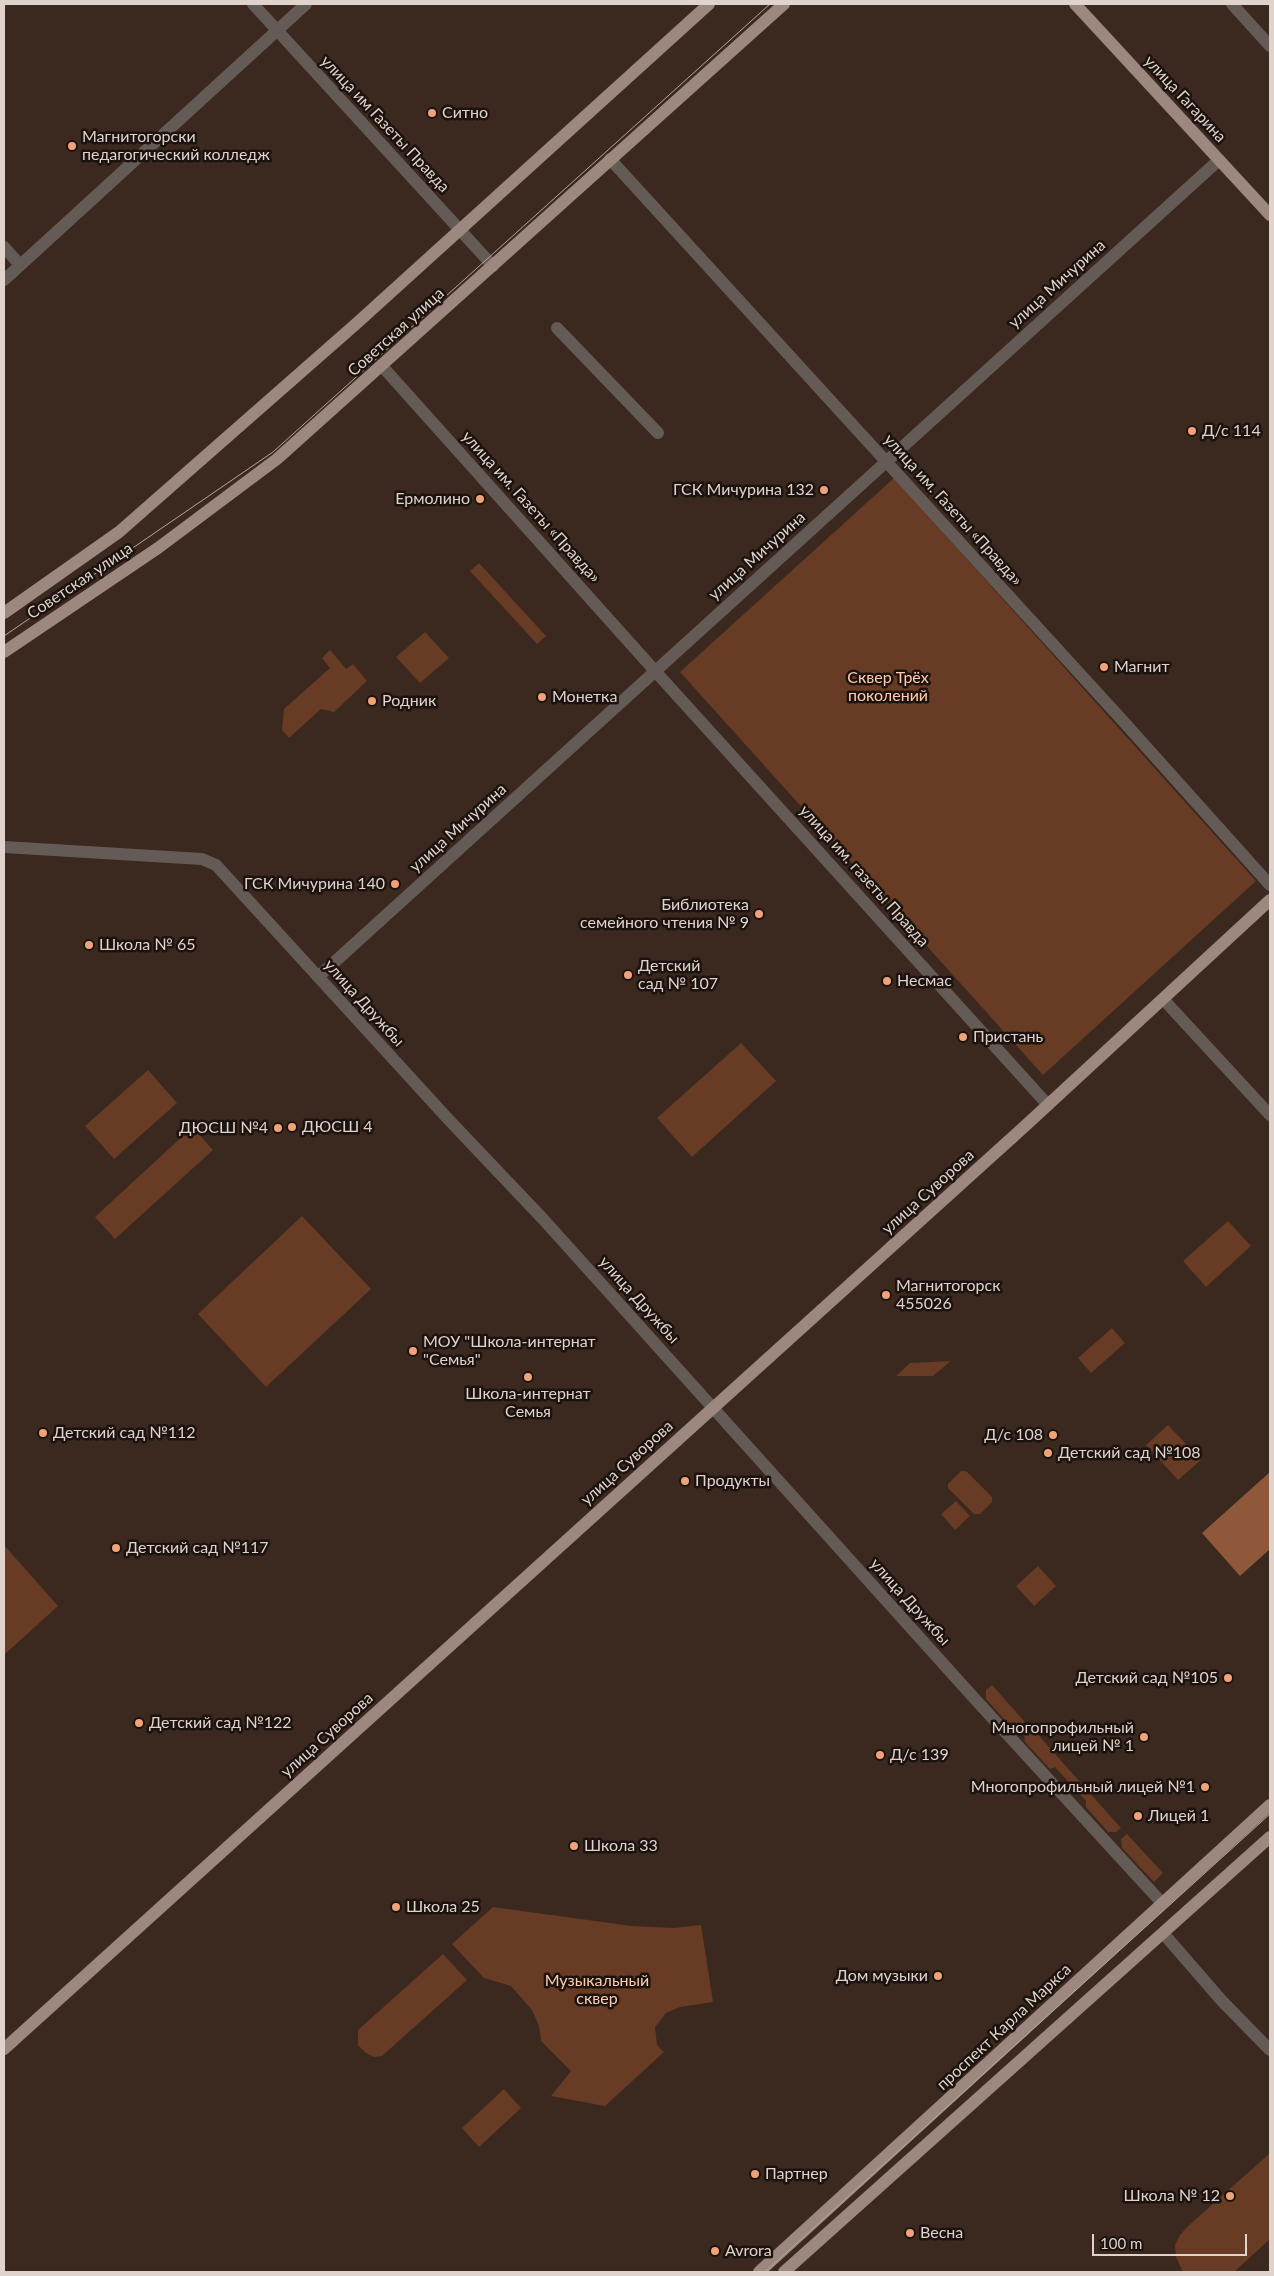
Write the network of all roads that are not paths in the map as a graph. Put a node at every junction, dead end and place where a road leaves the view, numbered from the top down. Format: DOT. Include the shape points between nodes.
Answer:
graph roads {
  1 [pos="253,4"];
  2 [pos="306,4"];
  3 [pos="709,4"];
  4 [pos="784,4"];
  5 [pos="1075,4"];
  6 [pos="1232,4"];
  7 [pos="276,30"];
  8 [pos="1270,46"];
  9 [pos="610,159"];
  10 [pos="1219,160"];
  11 [pos="1270,215"];
  12 [pos="459,229"];
  13 [pos="4,247"];
  14 [pos="20,266"];
  15 [pos="494,266"];
  16 [pos="4,280"];
  17 [pos="557,328"];
  18 [pos="382,366"];
  19 [pos="658,433"];
  20 [pos="886,461"];
  21 [pos="4,613"];
  22 [pos="4,652"];
  23 [pos="655,671"];
  24 [pos="4,847"];
  25 [pos="1270,885"];
  26 [pos="1270,900"];
  27 [pos="318,976"];
  28 [pos="1163,999"];
  29 [pos="1048,1105"];
  30 [pos="1270,1115"];
  31 [pos="714,1408"];
  32 [pos="1270,1805"];
  33 [pos="1270,1837"];
  34 [pos="1162,1903"];
  35 [pos="1148,1916"];
  36 [pos="1177,1920"];
  37 [pos="1163,1933"];
  38 [pos="4,2049"];
  39 [pos="1270,2050"];
  40 [pos="759,2272"];
  41 [pos="784,2272"];
  1 -- 7 [label="street, улица им Газеты Правда"];
  2 -- 7 [label="street"];
  3 -- 12 [label="main road, Советская улица"];
  4 -- 9 [label="main road, Советская улица"];
  5 -- 10 [label="main road, улица Гагарина"];
  6 -- 8 [label="street"];
  7 -- 12 [label="street, улица им Газеты Правда"];
  7 -- 14 [label="street"];
  9 -- 15 [label="main road, Советская улица"];
  9 -- 20 [label="street, улица им. Газеты «Правда»"];
  10 -- 11 [label="main road, улица Гагарина"];
  10 -- 20 [label="street, улица Мичурина"];
  12 -- 15 [label="street, улица им Газеты Правда"];
  12 -- 21 [label="main road, Советская улица" via="119,532"];
  13 -- 14 [label="street"];
  14 -- 16 [label="street"];
  15 -- 18 [label="main road, Советская улица"];
  17 -- 19 [label="street"];
  18 -- 22 [label="main road, Советская улица" via="266,469 158,548"];
  18 -- 23 [label="street, улица им. Газеты «Правда»"];
  20 -- 23 [label="street, улица Мичурина"];
  20 -- 25 [label="street, улица им. Газеты «Правда»"];
  23 -- 27 [label="street, улица Мичурина"];
  23 -- 29 [label="street, улица им. газеты Правда"];
  24 -- 27 [label="street, улица Дружбы" via="202,859 216,865 230,878"];
  26 -- 28 [label="main road, улица Суворова"];
  27 -- 31 [label="street, улица Дружбы"];
  28 -- 29 [label="main road, улица Суворова"];
  28 -- 30 [label="street"];
  29 -- 31 [label="main road, улица Суворова"];
  31 -- 34 [label="street, улица Дружбы"];
  31 -- 38 [label="main road, улица Суворова"];
  32 -- 34 [label="main road, проспект Карла Маркса"];
  33 -- 36 [label="main road"];
  34 -- 35 [label="main road, проспект Карла Маркса"];
  34 -- 36 [label="main road, улица Дружбы"];
  35 -- 37 [label="main road"];
  35 -- 40 [label="main road, проспект Карла Маркса"];
  36 -- 37 [label="main road"];
  37 -- 39 [label="street"];
  37 -- 41 [label="main road"];
}
